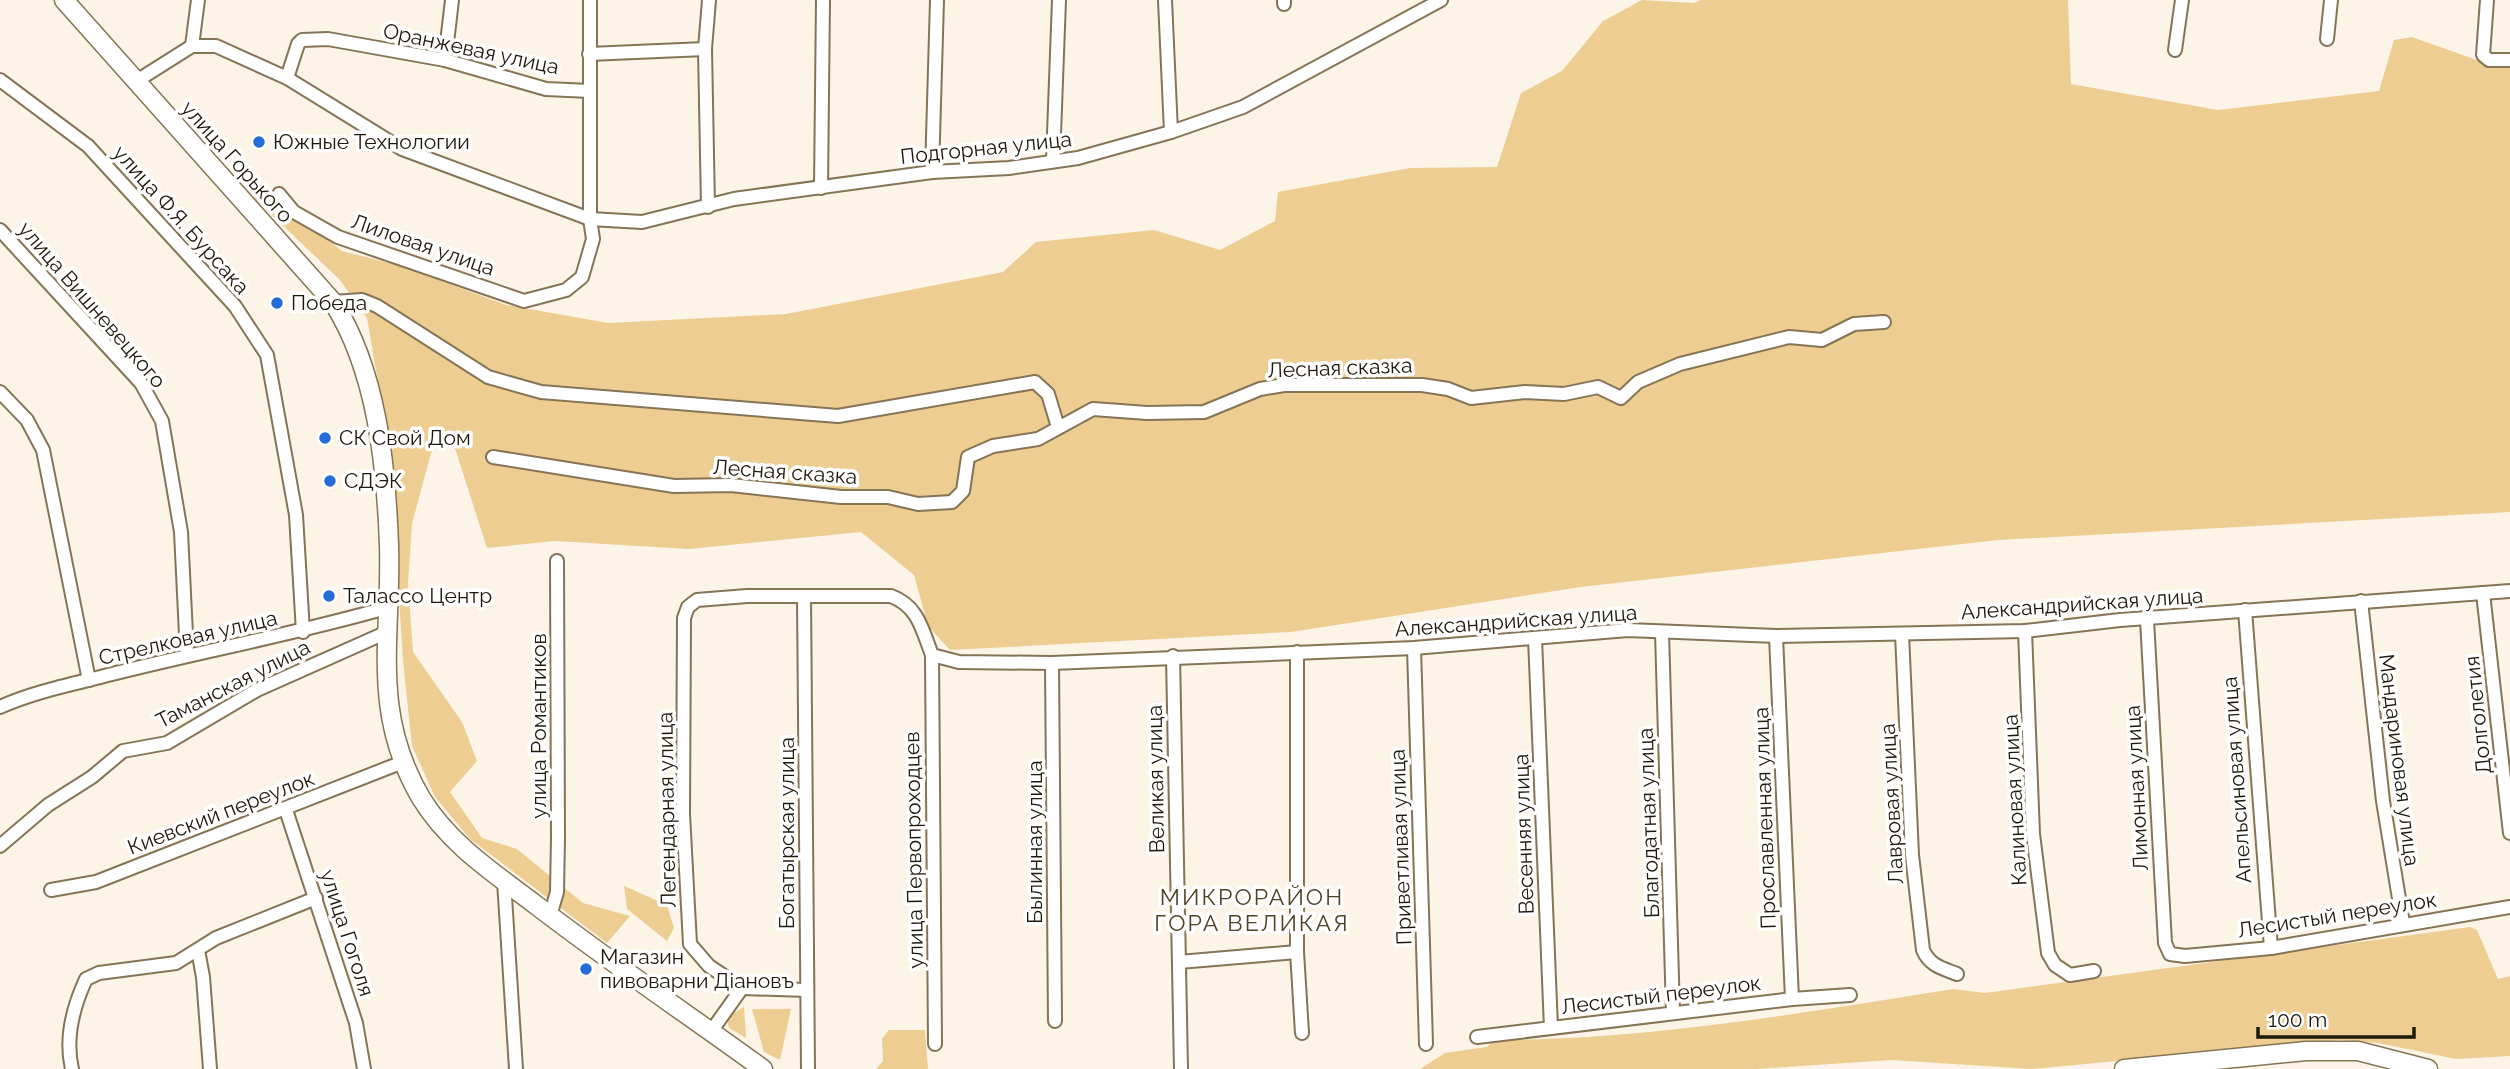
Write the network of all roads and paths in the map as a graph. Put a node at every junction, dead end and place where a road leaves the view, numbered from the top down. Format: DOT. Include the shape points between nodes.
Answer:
graph roads {
  1 [pos="64,0"];
  2 [pos="198,0"];
  3 [pos="452,0"];
  4 [pos="590,0"];
  5 [pos="709,0"];
  6 [pos="823,0"];
  7 [pos="937,0"];
  8 [pos="1059,0"];
  9 [pos="1165,0"];
  10 [pos="1441,0"];
  11 [pos="2182,0"];
  12 [pos="2331,0"];
  13 [pos="2487,0"];
  14 [pos="2328,39"];
  15 [pos="192,46"];
  16 [pos="705,49"];
  17 [pos="2175,50"];
  18 [pos="589,54"];
  19 [pos="445,60"];
  20 [pos="2510,60"];
  21 [pos="287,78"];
  22 [pos="0,80"];
  23 [pos="135,82"];
  24 [pos="590,91"];
  25 [pos="1171,132"];
  26 [pos="1053,161"];
  27 [pos="932,172"];
  28 [pos="821,188"];
  29 [pos="279,194"];
  30 [pos="708,206"];
  31 [pos="590,219"];
  32 [pos="0,230"];
  33 [pos="332,302"];
  34 [pos="1884,322"];
  35 [pos="0,392"];
  36 [pos="1058,428"];
  37 [pos="493,457"];
  38 [pos="557,561"];
  39 [pos="2510,591"];
  40 [pos="2483,593"];
  41 [pos="804,597"];
  42 [pos="2361,601"];
  43 [pos="386,608"];
  44 [pos="2245,610"];
  45 [pos="2147,620"];
  46 [pos="2025,631"];
  47 [pos="303,632"];
  48 [pos="1662,632"];
  49 [pos="385,633"];
  50 [pos="1902,634"];
  51 [pos="1776,636"];
  52 [pos="1535,638"];
  53 [pos="1414,648"];
  54 [pos="1297,652"];
  55 [pos="187,655"];
  56 [pos="932,655"];
  57 [pos="1173,656"];
  58 [pos="1052,663"];
  59 [pos="89,680"];
  60 [pos="0,708"];
  61 [pos="403,762"];
  62 [pos="286,810"];
  63 [pos="2510,833"];
  64 [pos="0,846"];
  65 [pos="504,881"];
  66 [pos="51,890"];
  67 [pos="316,898"];
  68 [pos="2510,906"];
  69 [pos="550,916"];
  70 [pos="2403,923"];
  71 [pos="2271,948"];
  72 [pos="198,950"];
  73 [pos="1297,952"];
  74 [pos="2170,954"];
  75 [pos="1179,962"];
  76 [pos="2094,971"];
  77 [pos="1957,974"];
  78 [pos="742,988"];
  79 [pos="807,990"];
  80 [pos="1850,995"];
  81 [pos="1791,999"];
  82 [pos="1673,1013"];
  83 [pos="1055,1021"];
  84 [pos="1551,1028"];
  85 [pos="710,1033"];
  86 [pos="1302,1033"];
  87 [pos="1477,1037"];
  88 [pos="935,1044"];
  89 [pos="1426,1044"];
  90 [pos="72,1069"];
  91 [pos="210,1069"];
  92 [pos="364,1069"];
  93 [pos="516,1069"];
  94 [pos="763,1069"];
  95 [pos="808,1069"];
  96 [pos="1181,1069"];
  97 [pos="2124,1069"];
  98 [pos="2428,1069"];
  1 -- 23 [label="main road, улица Горького"];
  2 -- 15 [label="street"];
  3 -- 19 [label="street"];
  4 -- 18 [label="street"];
  5 -- 16 [label="street"];
  6 -- 28 [label="street"];
  7 -- 27 [label="street"];
  8 -- 26 [label="street"];
  9 -- 25 [label="street"];
  10 -- 25 [label="street, Подгорная улица" via="1243,107"];
  11 -- 17 [label="street"];
  12 -- 14 [label="street"];
  13 -- 20 [label="street" via="2483,55 2489,60"];
  15 -- 21 [label="street, Подгорная улица" via="216,46"];
  15 -- 23 [label="street"];
  16 -- 18 [label="street"];
  16 -- 30 [label="street"];
  18 -- 24 [label="street"];
  19 -- 21 [label="street, Оранжевая улица" via="328,39 302,40"];
  19 -- 24 [label="street, Оранжевая улица" via="546,89"];
  21 -- 31 [label="street, Подгорная улица" via="402,149"];
  22 -- 47 [label="street, улица Ф.Я. Бурсака" via="88,146 235,306 267,355 296,515"];
  23 -- 33 [label="main road, улица Горького"];
  24 -- 31 [label="street"];
  25 -- 26 [label="street, Подгорная улица"];
  26 -- 27 [label="street, Подгорная улица"];
  27 -- 28 [label="street, Подгорная улица"];
  28 -- 30 [label="street, Подгорная улица"];
  29 -- 31 [label="street, Лиловая улица" via="294,212 338,237 524,302 566,290 582,277 593,239"];
  30 -- 31 [label="street, Подгорная улица" via="642,222"];
  32 -- 55 [label="street, улица Вишневецкого" via="141,383 162,421 183,543"];
  33 -- 36 [label="street" via="362,300 377,306 488,377 541,392 838,416 1035,382 1048,394"];
  33 -- 43 [label="main road, улица Горького" via="350,329 376,419 389,547"];
  34 -- 36 [label="street, Лесная сказка" via="1854,324 1822,340 1789,337 1679,364 1638,382 1621,398 1598,387 1563,394 1525,392 1471,398 1422,385 1284,385 1260,389 1205,412 1093,408"];
  35 -- 59 [label="street" via="27,421 43,450"];
  36 -- 37 [label="street, Лесная сказка" via="1038,439 993,446 968,457 963,491 952,502 918,504 888,497 841,497 731,485 674,486"];
  38 -- 69 [label="street, улица Романтиков" via="557,892"];
  39 -- 40 [label="street, Александрийская улица"];
  40 -- 42 [label="street, Александрийская улица"];
  40 -- 63 [label="street, Долголетия"];
  41 -- 56 [label="street" via="891,596 905,601 916,612"];
  41 -- 78 [label="street, Легендарная улица" via="697,600 684,618 683,814 690,944 709,966"];
  41 -- 79 [label="street, Богатырская улица"];
  42 -- 44 [label="street, Александрийская улица"];
  42 -- 70 [label="street, Мандариновая улица" via="2383,800"];
  43 -- 47 [label="street, Стрелковая улица"];
  43 -- 49 [label="main road, улица Горького"];
  44 -- 45 [label="street, Александрийская улица"];
  44 -- 71 [label="street, Апельсиновая улица"];
  45 -- 46 [label="street, Александрийская улица"];
  45 -- 74 [label="street, Лимонная улица" via="2164,929"];
  46 -- 50 [label="street, Александрийская улица"];
  46 -- 76 [label="street, Калиновая улица" via="2033,834 2048,953 2055,965 2070,975"];
  47 -- 55 [label="street, Стрелковая улица"];
  48 -- 51 [label="street, Александрийская улица"];
  48 -- 52 [label="street, Александрийская улица" via="1628,630"];
  48 -- 82 [label="street, Благодатная улица"];
  49 -- 61 [label="main road, улица Горького" via="390,718"];
  49 -- 64 [label="street, Таманская улица" via="257,690 167,743 123,751"];
  50 -- 51 [label="street, Александрийская улица"];
  50 -- 77 [label="street, Лавровая улица" via="1912,855 1923,950 1935,966"];
  51 -- 81 [label="street, Прославленная улица"];
  52 -- 53 [label="street, Александрийская улица"];
  52 -- 84 [label="street, Весенняя улица"];
  53 -- 54 [label="street, Александрийская улица"];
  53 -- 89 [label="street, Приветливая улица"];
  54 -- 57 [label="street, Александрийская улица"];
  54 -- 73 [label="street"];
  55 -- 59 [label="street, Стрелковая улица"];
  56 -- 58 [label="street, Александрийская улица" via="959,662"];
  56 -- 88 [label="street, улица Первопроходцев"];
  57 -- 58 [label="street, Александрийская улица"];
  57 -- 75 [label="street, Великая улица"];
  58 -- 83 [label="street, Былинная улица"];
  59 -- 60 [label="street, Стрелковая улица" via="27,695"];
  61 -- 62 [label="street, Киевский переулок"];
  61 -- 65 [label="main road, улица Горького" via="422,799 452,840"];
  62 -- 66 [label="street, Киевский переулок" via="96,882"];
  62 -- 67 [label="street, улица Гоголя"];
  65 -- 69 [label="main road, улица Горького"];
  65 -- 93 [label="street"];
  67 -- 72 [label="street" via="216,938"];
  67 -- 92 [label="street, улица Гоголя" via="356,1023"];
  68 -- 70 [label="street, Лесистый переулок"];
  69 -- 85 [label="main road, улица Горького"];
  70 -- 71 [label="street, Лесистый переулок"];
  71 -- 74 [label="street, Лесистый переулок"];
  72 -- 90 [label="street" via="176,962 86,979 71,1029"];
  72 -- 91 [label="street"];
  73 -- 75 [label="street"];
  73 -- 86 [label="street"];
  75 -- 96 [label="street, Великая улица"];
  78 -- 79 [label="street"];
  78 -- 85 [label="street"];
  79 -- 95 [label="street, Богатырская улица"];
  80 -- 81 [label="street, Лесистый переулок"];
  81 -- 82 [label="street, Лесистый переулок"];
  82 -- 84 [label="street, Лесистый переулок"];
  84 -- 87 [label="street, Лесистый переулок"];
  85 -- 94 [label="main road, улица Горького"];
  97 -- 98 [label="main road" via="2306,1051 2358,1051"];
}
